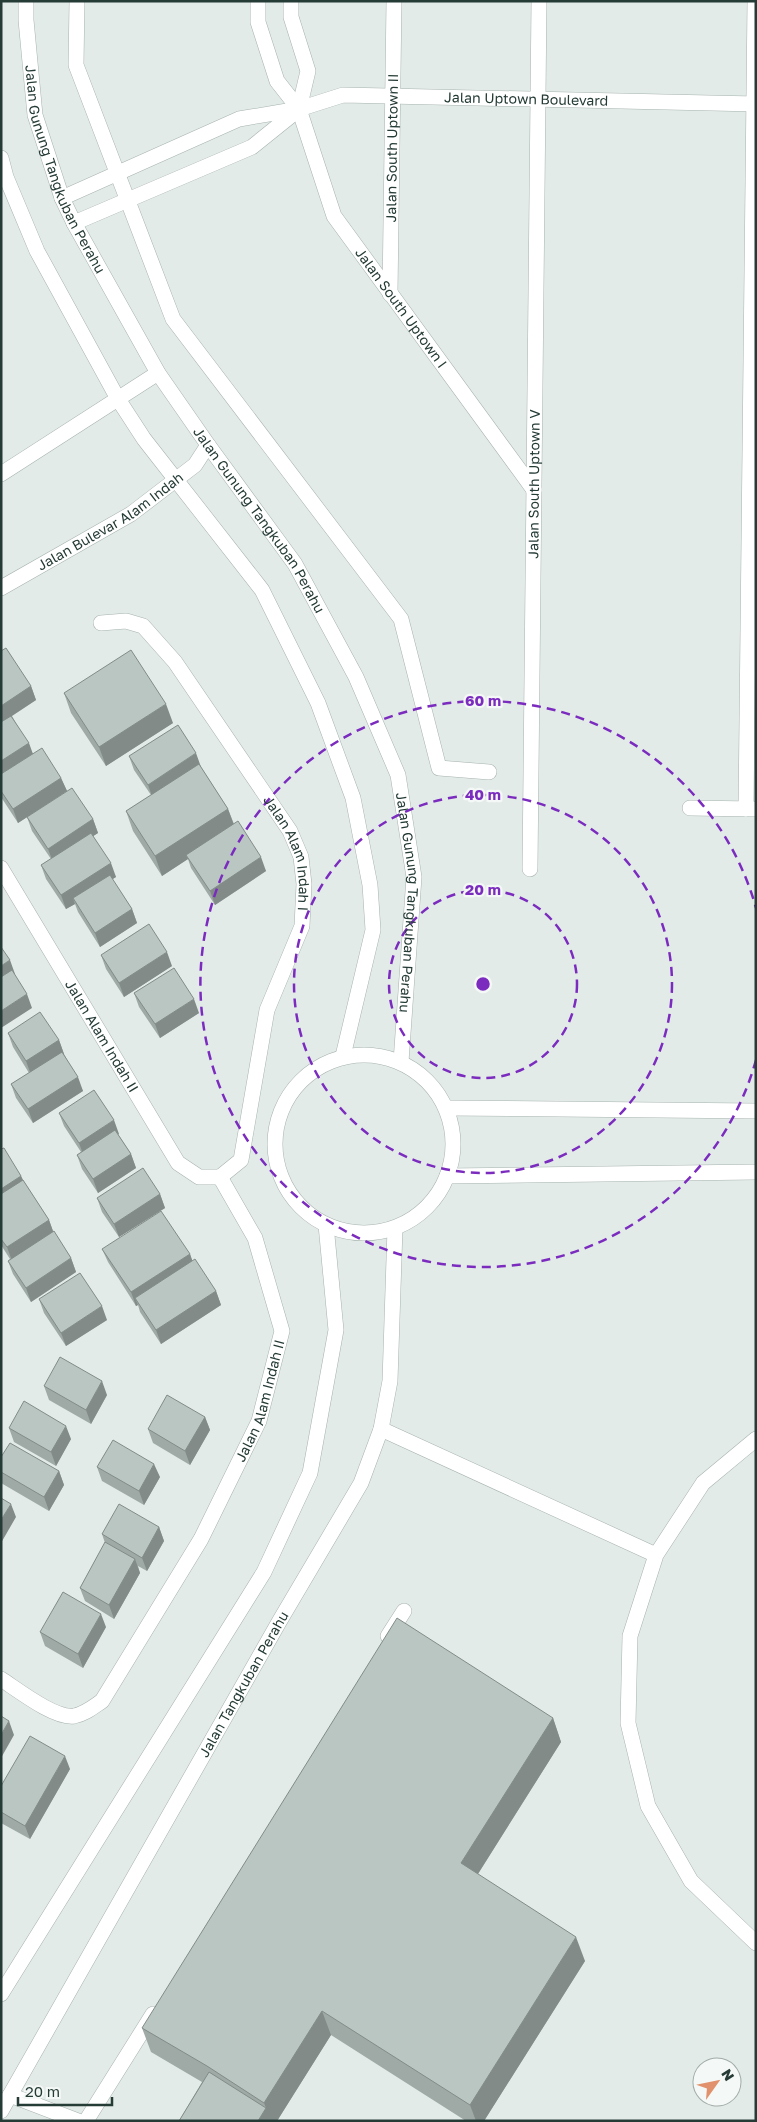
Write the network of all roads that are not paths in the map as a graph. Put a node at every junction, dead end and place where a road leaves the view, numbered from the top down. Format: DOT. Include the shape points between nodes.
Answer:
graph roads {
  1 [pos="26,1"];
  2 [pos="77,1"];
  3 [pos="258,1"];
  4 [pos="291,1"];
  5 [pos="394,1"];
  6 [pos="539,1"];
  7 [pos="755,1"];
  8 [pos="392,96"];
  9 [pos="538,99"];
  10 [pos="755,104"];
  11 [pos="299,109"];
  12 [pos="1,158"];
  13 [pos="117,174"];
  14 [pos="62,198"];
  15 [pos="128,201"];
  16 [pos="74,223"];
  17 [pos="390,294"];
  18 [pos="158,373"];
  19 [pos="118,398"];
  20 [pos="208,445"];
  21 [pos="1,474"];
  22 [pos="177,480"];
  23 [pos="534,490"];
  24 [pos="1,588"];
  25 [pos="102,623"];
  26 [pos="489,772"];
  27 [pos="690,808"];
  28 [pos="751,809"];
  29 [pos="1,868"];
  30 [pos="530,869"];
  31 [pos="343,1056"];
  32 [pos="401,1062"];
  33 [pos="446,1108"];
  34 [pos="756,1111"];
  35 [pos="756,1172"];
  36 [pos="448,1176"];
  37 [pos="220,1177"];
  38 [pos="326,1225"];
  39 [pos="395,1228"];
  40 [pos="380,1429"];
  41 [pos="756,1439"];
  42 [pos="656,1555"];
  43 [pos="404,1610"];
  44 [pos="378,1652"];
  45 [pos="1,1679"];
  46 [pos="756,1943"];
  47 [pos="1,1994"];
  48 [pos="159,2004"];
  49 [pos="10,2095"];
  50 [pos="1,2111"];
  51 [pos="78,2121"];
  52 [pos="86,2121"];
  1 -- 14 [label="street, Jalan Gunung Tangkuban Perahu" via="35,115"];
  2 -- 13 [label="street" via="76,64"];
  3 -- 11 [label="street, Jalan South Uptown I" via="258,22 277,81"];
  4 -- 11 [label="street" via="291,17 308,70"];
  5 -- 8 [label="street, Jalan South Uptown II"];
  6 -- 9 [label="street, Jalan South Uptown V"];
  7 -- 10 [label="street"];
  8 -- 9 [label="street, Jalan Uptown Boulevard"];
  8 -- 11 [label="street, Jalan Uptown Boulevard" via="343,95"];
  8 -- 17 [label="street, Jalan South Uptown II"];
  9 -- 10 [label="street, Jalan Uptown Boulevard"];
  9 -- 23 [label="street, Jalan South Uptown V"];
  10 -- 28 [label="street"];
  11 -- 13 [label="street" via="239,119"];
  11 -- 15 [label="street" via="252,147"];
  11 -- 17 [label="street, Jalan South Uptown I" via="334,216"];
  12 -- 19 [label="street" via="37,250"];
  13 -- 14 [label="street"];
  13 -- 15 [label="street"];
  14 -- 16 [label="street, Jalan Gunung Tangkuban Perahu"];
  15 -- 16 [label="street"];
  15 -- 26 [label="street" via="173,319 401,619 439,768"];
  16 -- 18 [label="street, Jalan Gunung Tangkuban Perahu"];
  17 -- 23 [label="street, Jalan South Uptown I"];
  18 -- 19 [label="street"];
  18 -- 20 [label="street, Jalan Gunung Tangkuban Perahu"];
  19 -- 21 [label="street"];
  19 -- 22 [label="street" via="144,439"];
  20 -- 22 [label="street, Jalan Bulevar Alam Indah" via="195,465"];
  20 -- 32 [label="street, Jalan Gunung Tangkuban Perahu" via="294,564 356,677 398,775 414,877"];
  22 -- 24 [label="street, Jalan Bulevar Alam Indah" via="131,514"];
  22 -- 31 [label="street" via="262,590 318,703 353,798 370,885 373,930"];
  23 -- 30 [label="street, Jalan South Uptown V"];
  25 -- 37 [label="street, Jalan Alam Indah I" via="126,621 143,626 175,662 290,831 301,857 304,884 302,926 267,1010 240,1160"];
  27 -- 28 [label="street"];
  29 -- 37 [label="street, Jalan Alam Indah II" via="178,1163 198,1177"];
  31 -- 32 [label="street" via="362,1053 382,1055"];
  31 -- 38 [label="street" via="317,1066 296,1084 282,1107 274,1134 276,1161 286,1187 302,1209"];
  32 -- 33 [label="street" via="435,1089"];
  33 -- 34 [label="street"];
  33 -- 36 [label="street" via="453,1142"];
  35 -- 36 [label="street"];
  36 -- 39 [label="street" via="435,1198 418,1216"];
  37 -- 45 [label="street, Jalan Alam Indah II" via="255,1238 282,1330 259,1421 201,1540 102,1701 85,1712 60,1716"];
  38 -- 39 [label="street" via="348,1232 372,1233"];
  38 -- 47 [label="street" via="336,1330 310,1473 264,1572"];
  39 -- 40 [label="street, Jalan Tangkuban Perahu" via="390,1381"];
  40 -- 42 [label="street"];
  40 -- 49 [label="street, Jalan Tangkuban Perahu" via="361,1483"];
  41 -- 42 [label="street" via="704,1483"];
  42 -- 46 [label="street" via="630,1636 628,1723 648,1806 691,1880"];
  43 -- 44 [label="street"];
  48 -- 52 [label="street"];
  49 -- 50 [label="street, Jalan Tangkuban Perahu"];
  49 -- 51 [label="street"];
}
